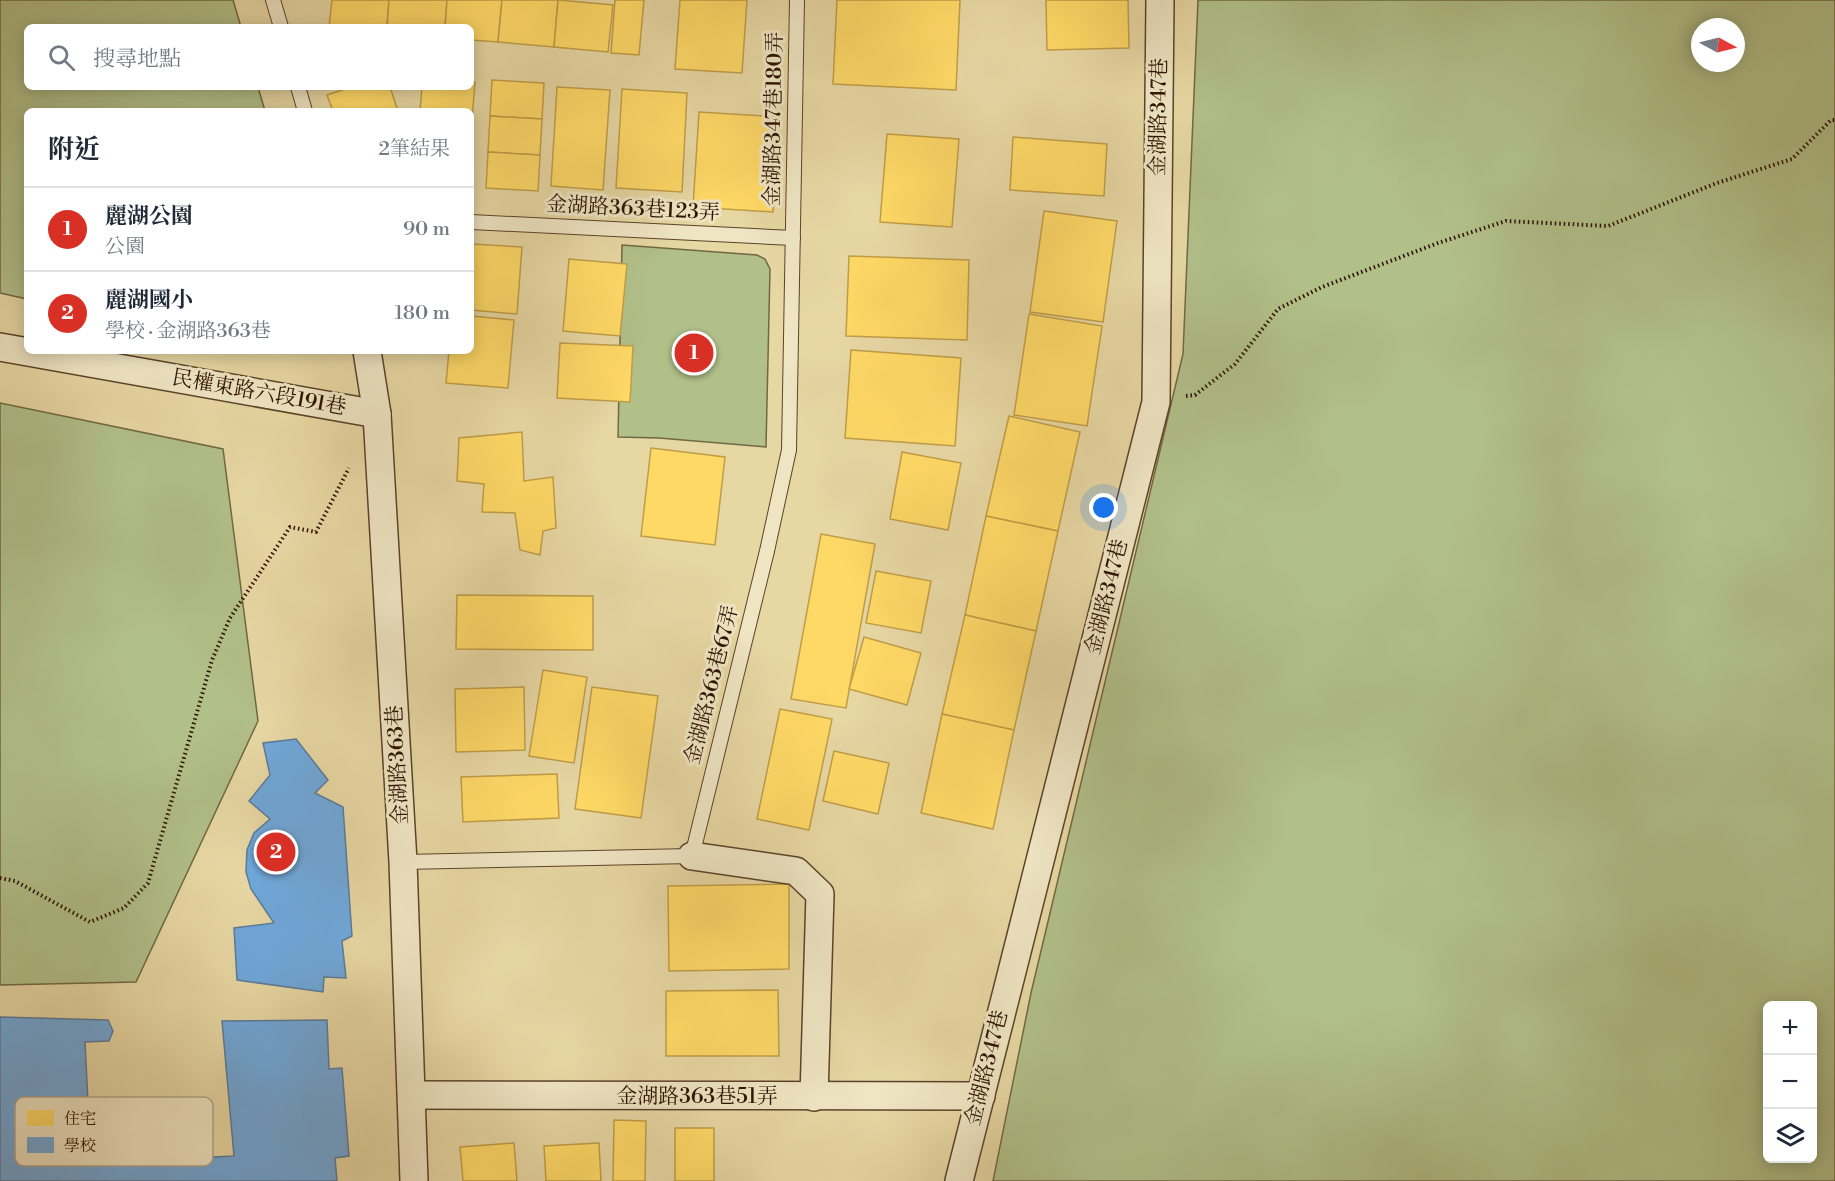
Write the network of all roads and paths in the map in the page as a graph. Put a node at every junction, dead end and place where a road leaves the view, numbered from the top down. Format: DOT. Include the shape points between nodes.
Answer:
graph roads {
  1 [pos="273,0"];
  2 [pos="797,0"];
  3 [pos="1160,0"];
  4 [pos="280,24"];
  5 [pos="299,90"];
  6 [pos="304,108"];
  7 [pos="1835,120"];
  8 [pos="474,222"];
  9 [pos="793,238"];
  10 [pos="0,347"];
  11 [pos="24,351"];
  12 [pos="39,354"];
  13 [pos="367,354"];
  14 [pos="1156,402"];
  15 [pos="377,414"];
  16 [pos="351,463"];
  17 [pos="692,856"];
  18 [pos="403,862"];
  19 [pos="0,878"];
  20 [pos="412,1095"];
  21 [pos="981,1096"];
  22 [pos="814,1097"];
  23 [pos="414,1181"];
  24 [pos="959,1181"];
  1 -- 4 [label="lane"];
  2 -- 9 [label="lane, 金湖路347巷180弄"];
  3 -- 14 [label="street, 金湖路347巷"];
  5 -- 6 [label="lane"];
  7 -- 14 [label="path" via="1792,159 1717,183 1608,226 1506,221 1322,286 1278,309 1235,364 1195,395"];
  8 -- 9 [label="lane, 金湖路363巷123弄"];
  9 -- 17 [label="lane, 金湖路363巷67弄" via="789,450"];
  10 -- 11 [label="street, 民權東路六段191巷"];
  12 -- 15 [label="street, 民權東路六段191巷"];
  13 -- 15 [label="street, 金湖路363巷"];
  14 -- 21 [label="street, 金湖路347巷"];
  15 -- 18 [label="street, 金湖路363巷"];
  16 -- 19 [label="path" via="316,532 290,527 230,618 212,660 148,883 124,909 90,922 15,881"];
  17 -- 18 [label="lane"];
  17 -- 22 [label="street" via="796,871 820,894"];
  18 -- 20 [label="street, 金湖路363巷"];
  20 -- 22 [label="street, 金湖路363巷51弄"];
  20 -- 23 [label="street, 金湖路363巷"];
  21 -- 22 [label="street, 金湖路363巷51弄"];
  21 -- 24 [label="street, 金湖路347巷"];
}
